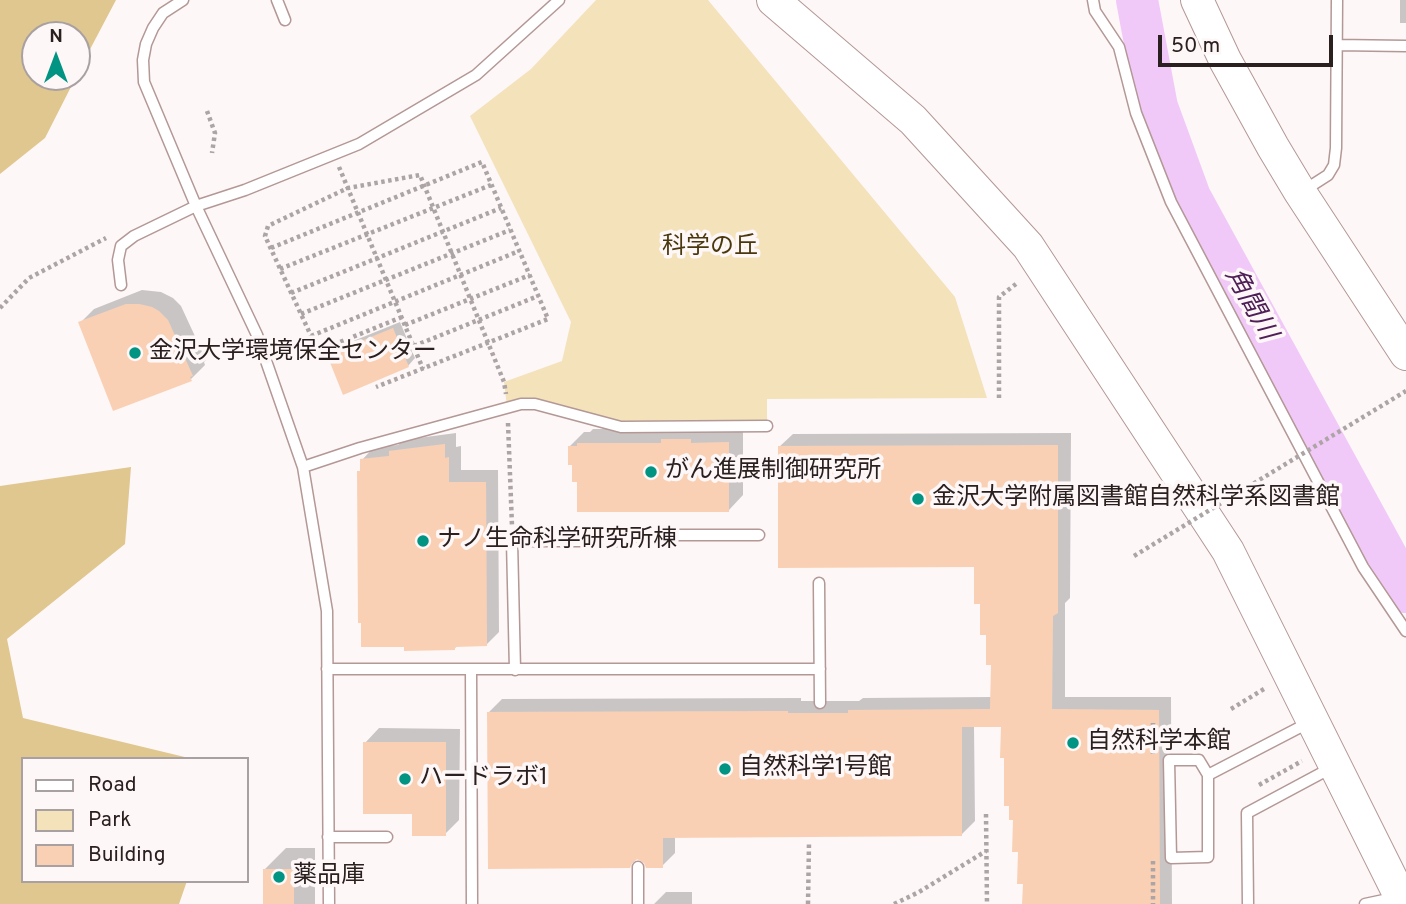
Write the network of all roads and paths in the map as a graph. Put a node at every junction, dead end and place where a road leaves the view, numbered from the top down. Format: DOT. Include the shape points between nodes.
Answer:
graph roads {
  1 [pos="183,0"];
  2 [pos="276,0"];
  3 [pos="559,0"];
  4 [pos="773,0"];
  5 [pos="1093,0"];
  6 [pos="1197,0"];
  7 [pos="1337,0"];
  8 [pos="285,20"];
  9 [pos="1337,45"];
  10 [pos="1406,46"];
  11 [pos="207,111"];
  12 [pos="212,153"];
  13 [pos="334,154"];
  14 [pos="424,185"];
  15 [pos="491,185"];
  16 [pos="348,188"];
  17 [pos="1300,192"];
  18 [pos="196,206"];
  19 [pos="433,208"];
  20 [pos="501,208"];
  21 [pos="358,212"];
  22 [pos="510,230"];
  23 [pos="443,231"];
  24 [pos="116,232"];
  25 [pos="367,234"];
  26 [pos="271,248"];
  27 [pos="519,251"];
  28 [pos="452,254"];
  29 [pos="377,258"];
  30 [pos="281,269"];
  31 [pos="460,275"];
  32 [pos="530,275"];
  33 [pos="386,280"];
  34 [pos="1016,284"];
  35 [pos="121,285"];
  36 [pos="291,293"];
  37 [pos="538,296"];
  38 [pos="470,299"];
  39 [pos="395,302"];
  40 [pos="0,308"];
  41 [pos="301,314"];
  42 [pos="402,317"];
  43 [pos="479,320"];
  44 [pos="405,325"];
  45 [pos="311,336"];
  46 [pos="488,343"];
  47 [pos="414,346"];
  48 [pos="1406,354"];
  49 [pos="423,369"];
  50 [pos="376,387"];
  51 [pos="1406,391"];
  52 [pos="999,398"];
  53 [pos="507,407"];
  54 [pos="767,426"];
  55 [pos="303,467"];
  56 [pos="759,535"];
  57 [pos="512,541"];
  58 [pos="1134,556"];
  59 [pos="819,583"];
  60 [pos="1406,631"];
  61 [pos="327,669"];
  62 [pos="820,669"];
  63 [pos="471,670"];
  64 [pos="514,670"];
  65 [pos="1264,689"];
  66 [pos="820,703"];
  67 [pos="1231,709"];
  68 [pos="1313,720"];
  69 [pos="1336,766"];
  70 [pos="1208,775"];
  71 [pos="986,814"];
  72 [pos="328,836"];
  73 [pos="387,837"];
  74 [pos="809,843"];
  75 [pos="986,851"];
  76 [pos="638,867"];
  77 [pos="1402,900"];
  78 [pos="328,904"];
  79 [pos="472,904"];
  80 [pos="638,904"];
  81 [pos="808,904"];
  82 [pos="894,904"];
  83 [pos="987,904"];
  84 [pos="1248,904"];
  85 [pos="1365,904"];
  1 -- 18 [label="lane" via="163,13 153,28 143,60 144,82"];
  2 -- 8 [label="lane"];
  3 -- 13 [label="lane" via="476,75"];
  4 -- 68 [label="street" via="913,120 1028,246 1228,551"];
  5 -- 60 [label="lane" via="1095,11 1119,47 1136,113 1171,202 1363,567"];
  6 -- 17 [label="street" via="1225,60"];
  7 -- 9 [label="lane"];
  9 -- 10 [label="lane"];
  9 -- 17 [label="lane" via="1334,165 1328,175"];
  11 -- 12 [label="path" via="215,134"];
  13 -- 16 [label="path"];
  13 -- 18 [label="lane"];
  14 -- 15 [label="path" via="482,162"];
  14 -- 16 [label="path" via="420,174"];
  14 -- 19 [label="path"];
  14 -- 21 [label="path"];
  15 -- 19 [label="path"];
  15 -- 20 [label="path"];
  16 -- 21 [label="path"];
  16 -- 26 [label="path" via="268,226 265,236"];
  17 -- 48 [label="street"];
  18 -- 35 [label="lane" via="121,246"];
  18 -- 55 [label="lane" via="257,335"];
  19 -- 23 [label="path"];
  19 -- 25 [label="path"];
  20 -- 22 [label="path"];
  20 -- 23 [label="path"];
  21 -- 25 [label="path"];
  21 -- 26 [label="path"];
  22 -- 27 [label="path"];
  22 -- 28 [label="path"];
  23 -- 28 [label="path"];
  23 -- 29 [label="path"];
  24 -- 40 [label="path" via="29,278"];
  25 -- 29 [label="path"];
  25 -- 30 [label="path"];
  26 -- 30 [label="path"];
  27 -- 31 [label="path"];
  27 -- 32 [label="path"];
  28 -- 31 [label="path"];
  28 -- 33 [label="path"];
  29 -- 33 [label="path"];
  29 -- 36 [label="path"];
  30 -- 36 [label="path"];
  31 -- 38 [label="path"];
  31 -- 39 [label="path"];
  32 -- 37 [label="path"];
  32 -- 38 [label="path"];
  33 -- 39 [label="path"];
  33 -- 41 [label="path"];
  34 -- 52 [label="path" via="999,297"];
  36 -- 41 [label="path"];
  37 -- 43 [label="path"];
  37 -- 46 [label="path" via="548,319"];
  38 -- 43 [label="path"];
  38 -- 44 [label="path"];
  39 -- 42 [label="path"];
  39 -- 45 [label="path"];
  41 -- 45 [label="path"];
  42 -- 44 [label="path"];
  42 -- 45 [label="path" via="318,351"];
  43 -- 46 [label="path"];
  43 -- 47 [label="path"];
  44 -- 47 [label="path"];
  46 -- 49 [label="path"];
  46 -- 53 [label="path" via="504,382"];
  47 -- 49 [label="path"];
  49 -- 50 [label="path"];
  51 -- 58 [label="path, bridge"];
  53 -- 54 [label="lane" via="535,404 621,428"];
  53 -- 55 [label="lane"];
  53 -- 57 [label="path"];
  55 -- 61 [label="lane" via="327,611"];
  56 -- 57 [label="lane"];
  57 -- 64 [label="lane"];
  59 -- 62 [label="lane"];
  61 -- 63 [label="lane"];
  61 -- 72 [label="lane"];
  62 -- 64 [label="lane"];
  62 -- 66 [label="lane"];
  63 -- 64 [label="lane"];
  63 -- 79 [label="lane"];
  65 -- 67 [label="path"];
  68 -- 69 [label="street"];
  68 -- 70 [label="lane"];
  69 -- 77 [label="street"];
  69 -- 84 [label="lane" via="1247,813"];
  70 -- 70 [label="lane" via="1208,857 1171,858 1169,760 1199,760"];
  71 -- 75 [label="path"];
  72 -- 73 [label="lane"];
  72 -- 78 [label="lane"];
  74 -- 81 [label="path"];
  75 -- 82 [label="path"];
  75 -- 83 [label="path"];
  76 -- 80 [label="lane"];
  77 -- 85 [label="lane"];
}
